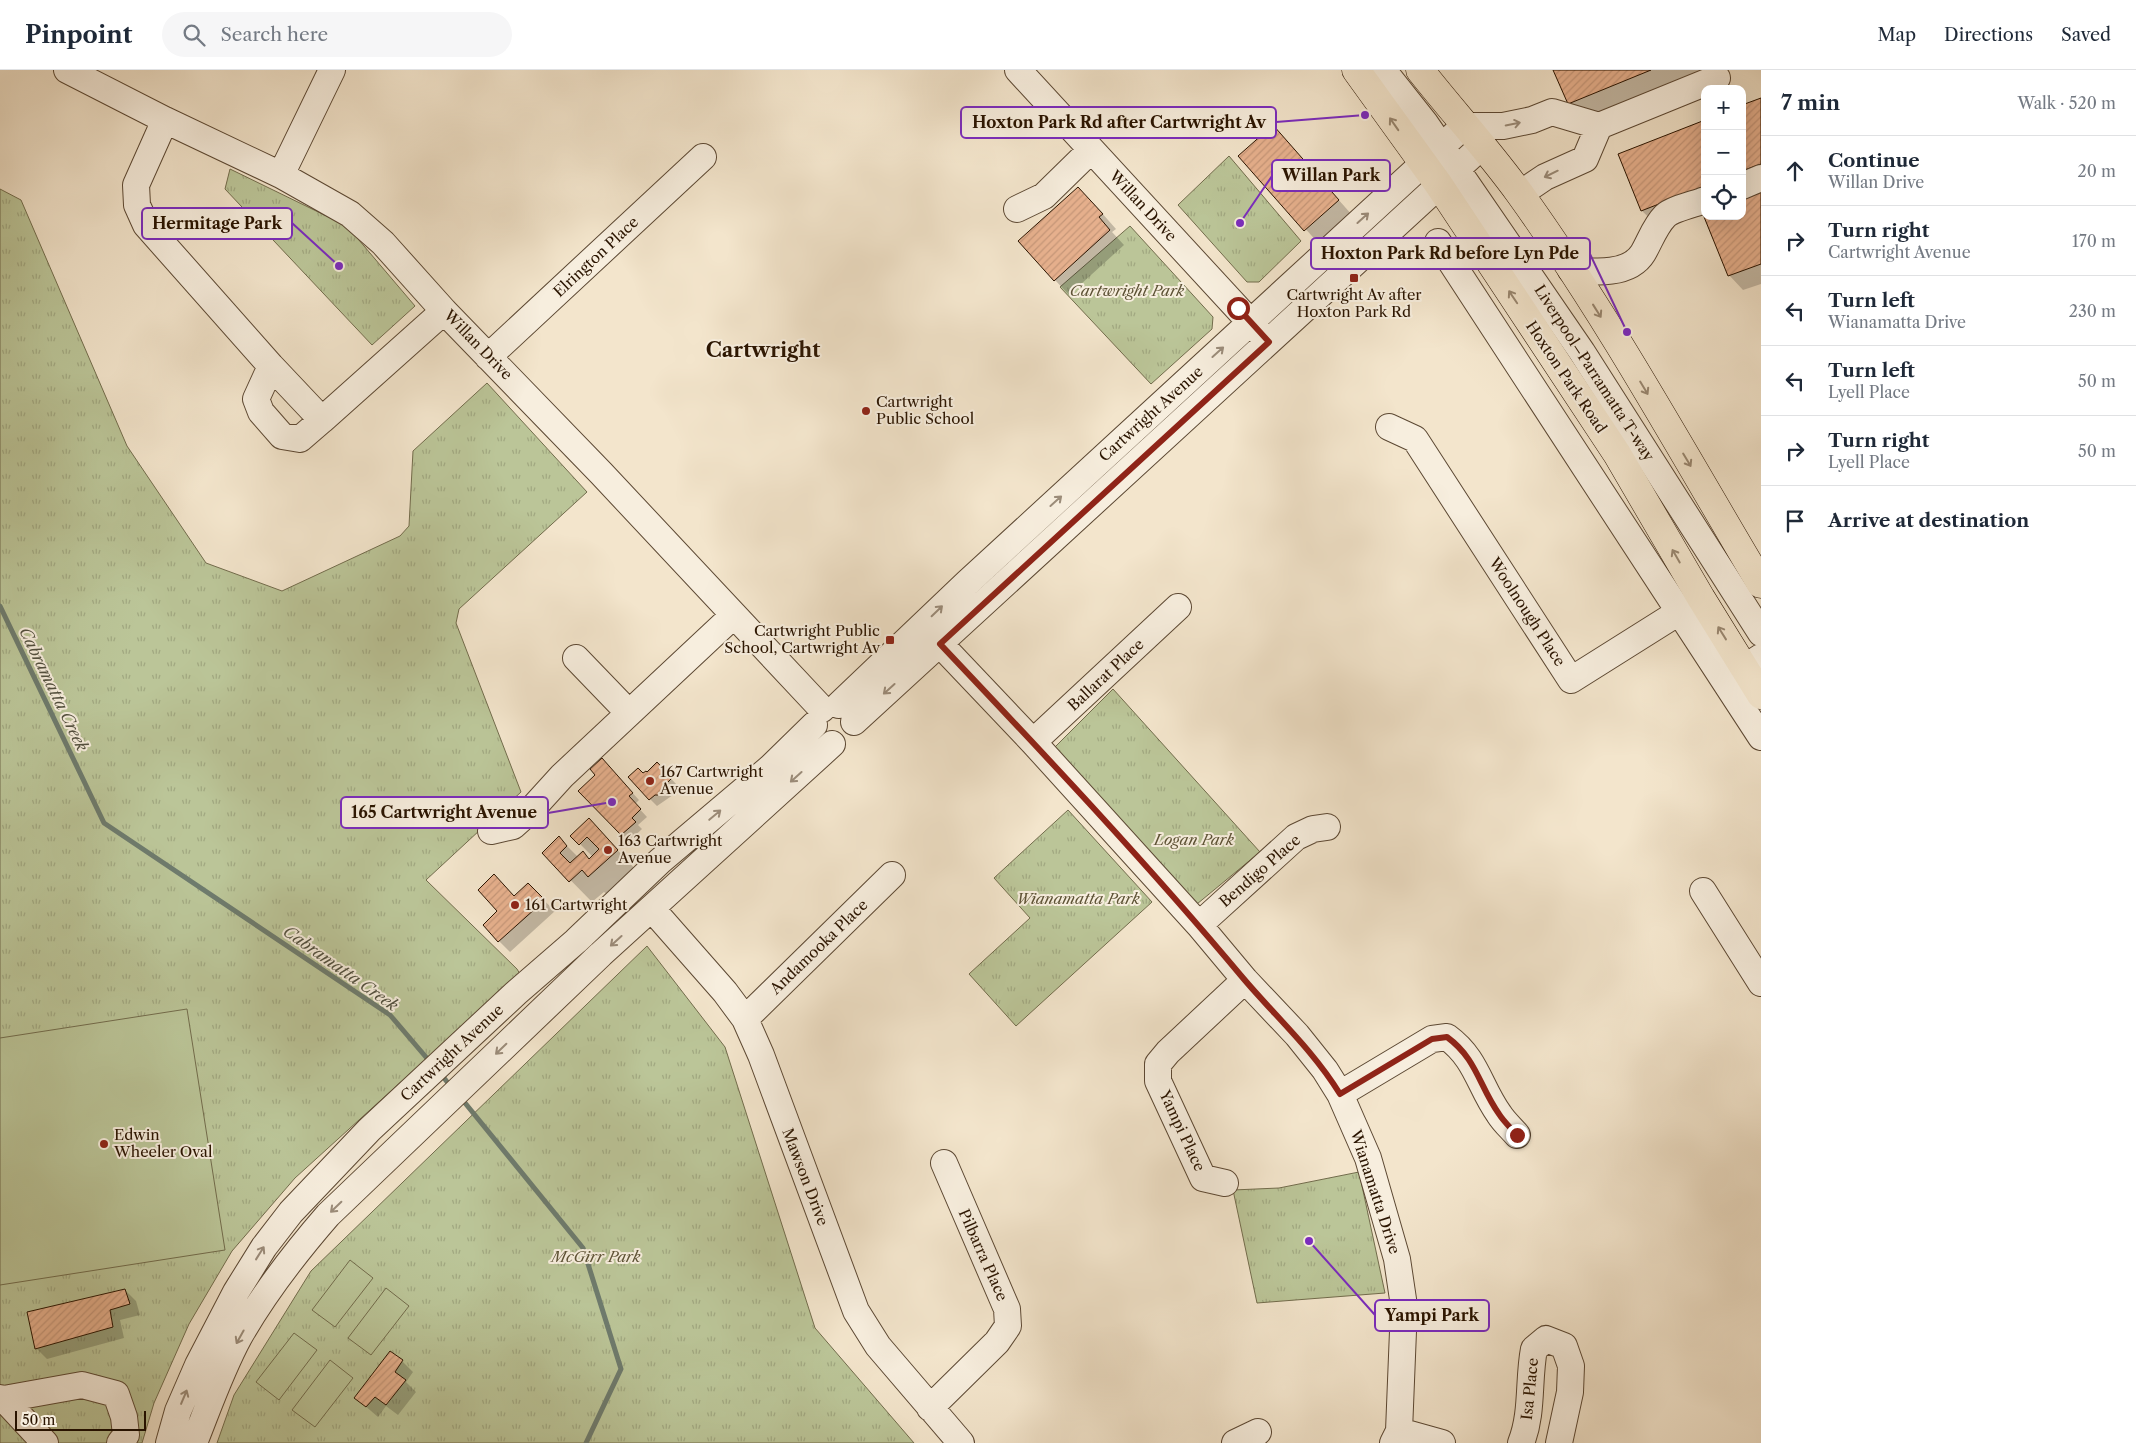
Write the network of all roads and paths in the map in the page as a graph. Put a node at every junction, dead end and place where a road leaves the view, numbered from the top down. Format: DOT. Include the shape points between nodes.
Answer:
graph roads {
  1 [pos="332,70"];
  2 [pos="1018,70"];
  3 [pos="1356,70"];
  4 [pos="1383,70"];
  5 [pos="1420,70"];
  6 [pos="70,71"];
  7 [pos="1717,78"];
  8 [pos="165,120"];
  9 [pos="1464,126"];
  10 [pos="1599,126"];
  11 [pos="1482,146"];
  12 [pos="1091,150"];
  13 [pos="1432,155"];
  14 [pos="703,157"];
  15 [pos="281,175"];
  16 [pos="1448,177"];
  17 [pos="1761,178"];
  18 [pos="1746,184"];
  19 [pos="1520,194"];
  20 [pos="1701,201"];
  21 [pos="1017,209"];
  22 [pos="1438,242"];
  23 [pos="1571,270"];
  24 [pos="444,311"];
  25 [pos="1251,322"];
  26 [pos="1269,342"];
  27 [pos="488,356"];
  28 [pos="271,366"];
  29 [pos="322,420"];
  30 [pos="1389,427"];
  31 [pos="1761,584"];
  32 [pos="1690,605"];
  33 [pos="1178,607"];
  34 [pos="734,615"];
  35 [pos="1761,633"];
  36 [pos="940,644"];
  37 [pos="576,658"];
  38 [pos="887,660"];
  39 [pos="1752,662"];
  40 [pos="1761,695"];
  41 [pos="629,713"];
  42 [pos="832,715"];
  43 [pos="1761,737"];
  44 [pos="1033,742"];
  45 [pos="1327,827"];
  46 [pos="502,829"];
  47 [pos="660,861"];
  48 [pos="892,875"];
  49 [pos="1703,891"];
  50 [pos="652,909"];
  51 [pos="601,918"];
  52 [pos="1199,924"];
  53 [pos="1245,980"];
  54 [pos="1761,983"];
  55 [pos="745,1019"];
  56 [pos="1340,1094"];
  57 [pos="1517,1135"];
  58 [pos="944,1163"];
  59 [pos="1225,1183"];
  60 [pos="2,1398"];
  61 [pos="930,1408"];
  62 [pos="1258,1432"];
  63 [pos="1396,1437"];
  64 [pos="45,1443"];
  65 [pos="120,1443"];
  66 [pos="169,1443"];
  67 [pos="194,1443"];
  68 [pos="961,1443"];
  69 [pos="1235,1443"];
  70 [pos="1442,1443"];
  71 [pos="1521,1443"];
  72 [pos="1559,1443"];
  1 -- 15 [label="street"];
  2 -- 12 [label="street, Willan Drive"];
  13 -- 3 [label="main road, Hoxton Park Road, one-way"];
  4 -- 13 [label="street" via="1425,123"];
  5 -- 9 [label="main road"];
  6 -- 8 [label="street, Willan Drive"];
  7 -- 10 [label="street"];
  8 -- 15 [label="street, Willan Drive"];
  8 -- 28 [label="street" via="136,185 137,206 146,225"];
  9 -- 10 [label="street, one-way" via="1502,126 1552,112"];
  9 -- 11 [label="main road"];
  9 -- 13 [label="street, Cartwright Avenue"];
  10 -- 19 [label="street, one-way" via="1585,159 1545,177"];
  11 -- 16 [label="street, Cartwright Avenue"];
  11 -- 19 [label="main road"];
  12 -- 21 [label="street" via="1044,196"];
  12 -- 25 [label="street, Willan Drive"];
  13 -- 16 [label="main road, Hoxton Park Road"];
  25 -- 13 [label="street, Cartwright Avenue, one-way"];
  14 -- 27 [label="street, Elrington Place"];
  15 -- 24 [label="street, Willan Drive" via="350,214 383,243"];
  16 -- 26 [label="street, Cartwright Avenue"];
  32 -- 16 [label="main road, Hoxton Park Road, one-way" via="1617,454"];
  16 -- 35 [label="street, Liverpool–Parramatta T-way" via="1582,352"];
  17 -- 18 [label="street"];
  19 -- 23 [label="main road"];
  20 -- 23 [label="street" via="1667,214 1634,263 1623,268 1592,272"];
  22 -- 32 [label="street"];
  23 -- 31 [label="main road, one-way"];
  24 -- 27 [label="street, Willan Drive"];
  24 -- 29 [label="street"];
  25 -- 26 [label="street, Willan Drive"];
  38 -- 25 [label="street, Cartwright Avenue, one-way" via="967,582"];
  26 -- 36 [label="street, Cartwright Avenue"];
  27 -- 34 [label="street, Willan Drive"];
  28 -- 29 [label="street"];
  28 -- 29 [label="street" via="256,399 261,412 282,436 300,439"];
  30 -- 32 [label="street, Woolnough Place" via="1415,439 1571,680"];
  39 -- 32 [label="main road, Hoxton Park Road, one-way"];
  32 -- 43 [label="street"];
  33 -- 44 [label="street, Ballarat Place"];
  34 -- 41 [label="street"];
  34 -- 42 [label="street, Willan Drive"];
  36 -- 38 [label="street" via="925,641 898,659"];
  36 -- 42 [label="street, Cartwright Avenue, one-way"];
  36 -- 44 [label="street, Wianamatta Drive"];
  37 -- 41 [label="street"];
  38 -- 42 [label="street, Cartwright Avenue"];
  39 -- 40 [label="main road, Hoxton Park Road"];
  41 -- 46 [label="street" via="532,809"];
  47 -- 42 [label="street, Cartwright Avenue, one-way"];
  42 -- 50 [label="street, Cartwright Avenue, one-way" via="852,732 848,738 832,744"];
  44 -- 52 [label="street, Wianamatta Drive"];
  45 -- 52 [label="street, Bendigo Place" via="1296,837"];
  47 -- 50 [label="street"];
  47 -- 51 [label="street, Cartwright Avenue"];
  48 -- 55 [label="street, Andamooka Place"];
  49 -- 54 [label="street"];
  50 -- 51 [label="street" via="636,908"];
  50 -- 55 [label="street, Mawson Drive"];
  50 -- 67 [label="street, Cartwright Avenue, one-way" via="322,1222 269,1290 239,1337"];
  66 -- 51 [label="street, Cartwright Avenue, one-way" via="178,1411 198,1365 236,1292 264,1247 292,1212 369,1130"];
  52 -- 53 [label="street, Wianamatta Drive"];
  53 -- 56 [label="street, Wianamatta Drive" via="1297,1035"];
  53 -- 59 [label="street, Yampi Place" via="1158,1064 1158,1081 1203,1178"];
  55 -- 61 [label="street, Mawson Drive" via="856,1311 878,1346"];
  56 -- 57 [label="street" via="1432,1039 1447,1037 1460,1047 1479,1074 1498,1114"];
  56 -- 63 [label="street, Wianamatta Drive" via="1368,1158 1397,1260 1404,1306"];
  58 -- 61 [label="street, Pilbarra Place" via="1007,1310 1008,1326 997,1342"];
  60 -- 64 [label="street"];
  60 -- 65 [label="street" via="82,1385 116,1394 126,1435"];
  61 -- 68 [label="street, Mawson Drive"];
  62 -- 69 [label="street"];
  63 -- 70 [label="street"];
  71 -- 72 [label="street, Isa Place" via="1530,1399 1534,1349 1546,1339 1564,1346 1571,1366 1570,1392"];
}
